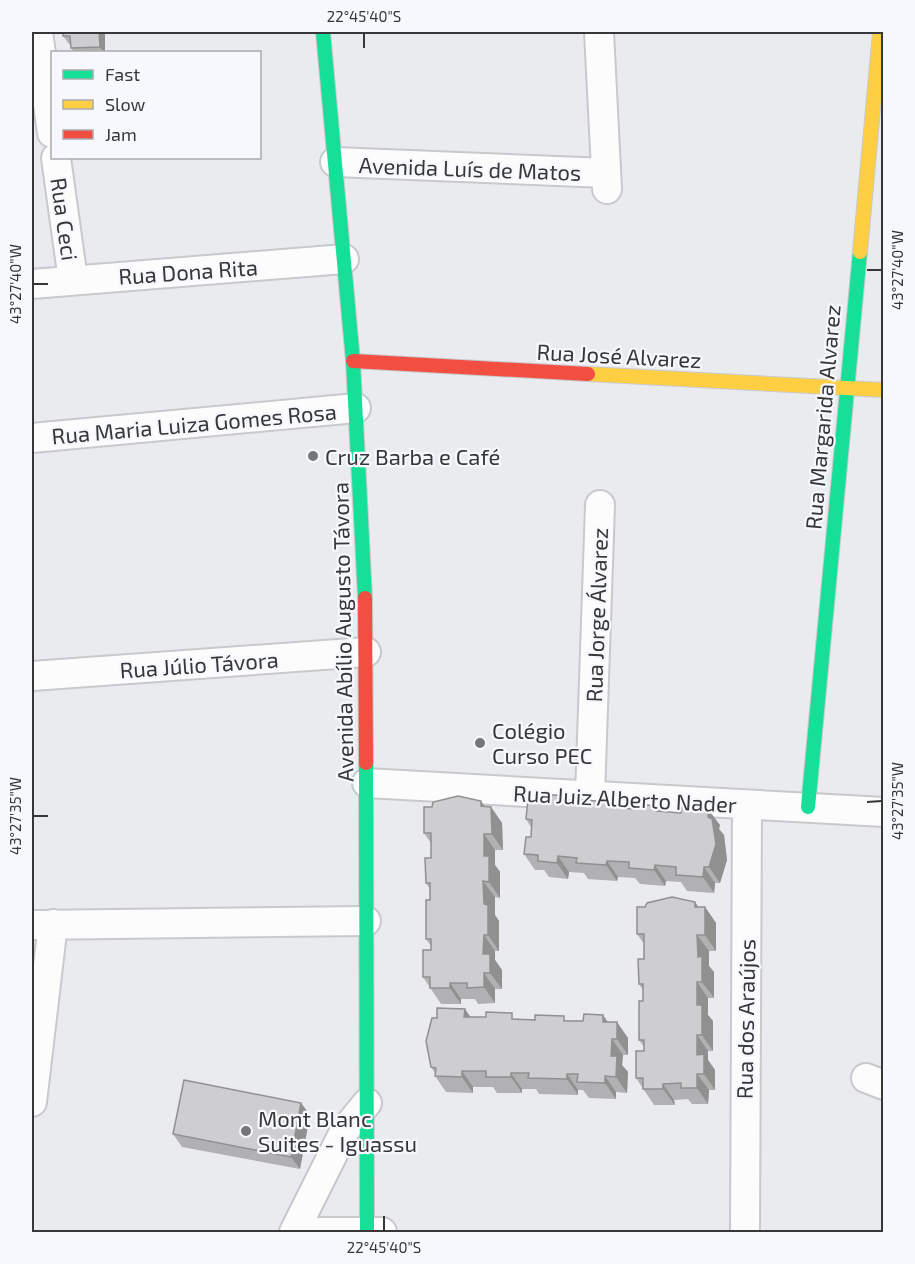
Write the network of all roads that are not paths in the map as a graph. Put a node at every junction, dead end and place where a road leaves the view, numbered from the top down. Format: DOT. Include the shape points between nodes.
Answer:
graph roads {
  1 [pos="38,32"];
  2 [pos="323,32"];
  3 [pos="599,32"];
  4 [pos="880,32"];
  5 [pos="51,126"];
  6 [pos="56,159"];
  7 [pos="335,162"];
  8 [pos="344,259"];
  9 [pos="74,280"];
  10 [pos="32,284"];
  11 [pos="353,361"];
  12 [pos="846,388"];
  13 [pos="884,390"];
  14 [pos="356,408"];
  15 [pos="32,438"];
  16 [pos="600,505"];
  17 [pos="366,652"];
  18 [pos="32,676"];
  19 [pos="367,783"];
  20 [pos="590,796"];
  21 [pos="747,805"];
  22 [pos="808,807"];
  23 [pos="884,812"];
  24 [pos="366,921"];
  25 [pos="42,924"];
  26 [pos="32,1102"];
  27 [pos="367,1103"];
  28 [pos="372,1232"];
  29 [pos="294,1233"];
  30 [pos="319,1233"];
  31 [pos="745,1233"];
  1 -- 5 [label="street"];
  2 -- 7 [label="main road, Avenida Abílio Augusto Távora"];
  3 -- 7 [label="street, Avenida Luís de Matos" via="606,181"];
  4 -- 12 [label="main road, Rua Margarida Alvarez"];
  6 -- 9 [label="street, Rua Ceci"];
  7 -- 8 [label="main road, Avenida Abílio Augusto Távora"];
  8 -- 9 [label="street, Rua Dona Rita"];
  8 -- 11 [label="main road, Avenida Abílio Augusto Távora"];
  9 -- 10 [label="street, Rua Dona Rita"];
  11 -- 12 [label="main road, Rua José Alvarez"];
  11 -- 14 [label="main road, Avenida Abílio Augusto Távora"];
  12 -- 13 [label="main road, Rua José Alvarez"];
  12 -- 22 [label="main road, Rua Margarida Alvarez"];
  14 -- 15 [label="street, Rua Maria Luiza Gomes Rosa"];
  14 -- 17 [label="main road, Avenida Abílio Augusto Távora"];
  16 -- 20 [label="street, Rua Jorge Álvarez"];
  17 -- 18 [label="street, Rua Júlio Távora"];
  17 -- 19 [label="main road, Avenida Abílio Augusto Távora"];
  19 -- 20 [label="street, Rua Juiz Alberto Nader"];
  19 -- 24 [label="main road, Avenida Abílio Augusto Távora"];
  20 -- 21 [label="street, Rua Juiz Alberto Nader"];
  21 -- 22 [label="street, Rua Juiz Alberto Nader"];
  21 -- 31 [label="street, Rua dos Araújos"];
  22 -- 23 [label="street, Rua Juiz Alberto Nader"];
  24 -- 25 [label="street"];
  24 -- 27 [label="main road, Avenida Abílio Augusto Távora"];
  25 -- 26 [label="street"];
  27 -- 28 [label="main road, Avenida Abílio Augusto Távora"];
  27 -- 29 [label="street" via="345,1130"];
  28 -- 30 [label="street"];
}
